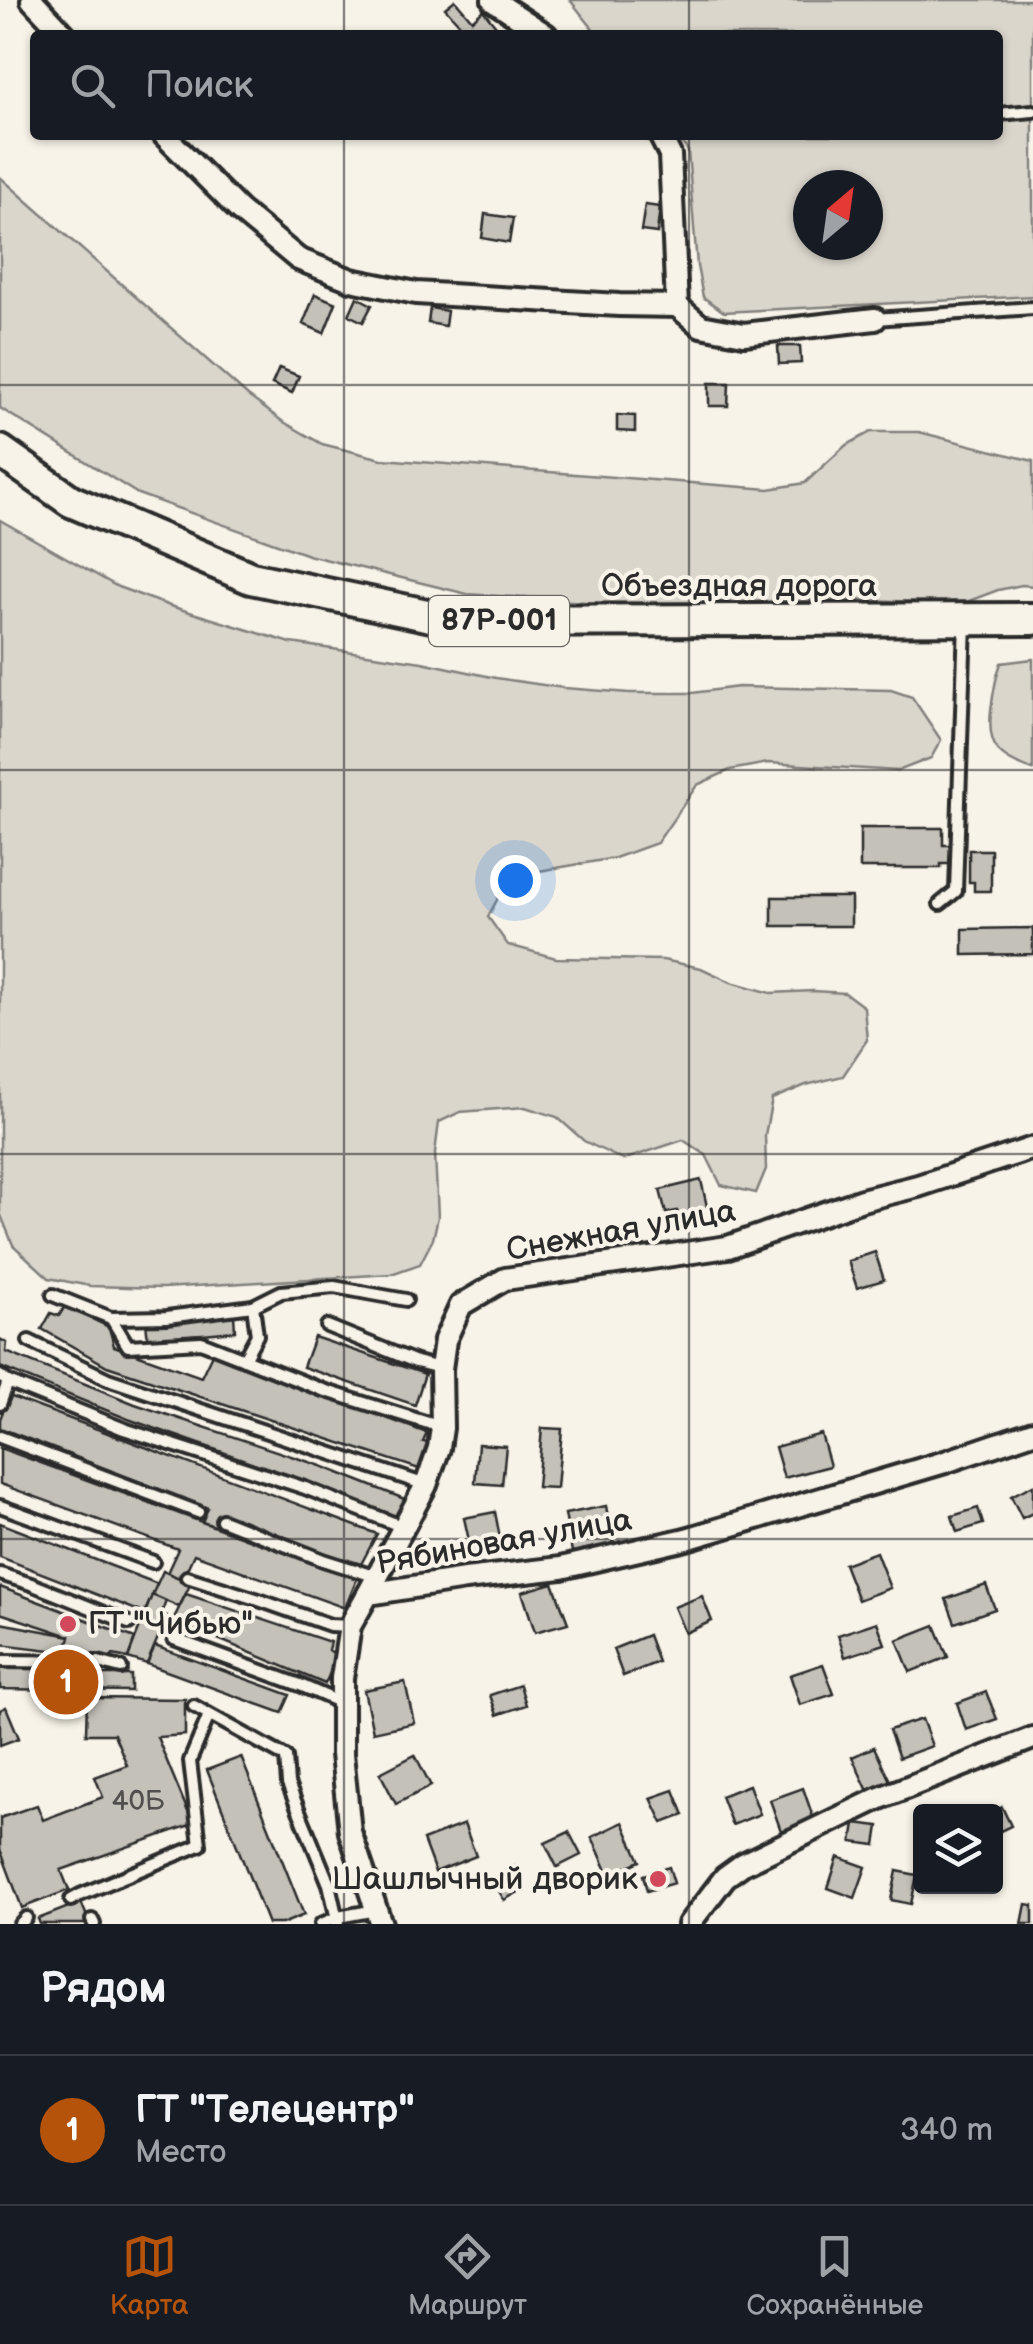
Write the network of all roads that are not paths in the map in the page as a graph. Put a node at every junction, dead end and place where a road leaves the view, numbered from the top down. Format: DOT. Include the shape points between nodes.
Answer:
graph roads {
  1 [pos="32,0"];
  2 [pos="493,0"];
  3 [pos="61,30"];
  4 [pos="538,30"];
  5 [pos="1033,111"];
  6 [pos="1003,114"];
  7 [pos="169,140"];
  8 [pos="662,140"];
  9 [pos="677,306"];
  10 [pos="1033,308"];
  11 [pos="875,319"];
  12 [pos="0,451"];
  13 [pos="1033,620"];
  14 [pos="965,621"];
  15 [pos="940,904"];
  16 [pos="1033,1148"];
  17 [pos="52,1295"];
  18 [pos="406,1300"];
  19 [pos="253,1306"];
  20 [pos="111,1318"];
  21 [pos="327,1326"];
  22 [pos="29,1342"];
  23 [pos="244,1359"];
  24 [pos="441,1368"];
  25 [pos="4,1379"];
  26 [pos="0,1404"];
  27 [pos="442,1428"];
  28 [pos="1033,1432"];
  29 [pos="0,1436"];
  30 [pos="426,1486"];
  31 [pos="0,1506"];
  32 [pos="198,1512"];
  33 [pos="222,1520"];
  34 [pos="403,1527"];
  35 [pos="153,1562"];
  36 [pos="0,1574"];
  37 [pos="187,1577"];
  38 [pos="372,1586"];
  39 [pos="129,1623"];
  40 [pos="350,1626"];
  41 [pos="174,1638"];
  42 [pos="0,1661"];
  43 [pos="121,1668"];
  44 [pos="343,1704"];
  45 [pos="194,1706"];
  46 [pos="209,1714"];
  47 [pos="1033,1738"];
  48 [pos="71,1900"];
  49 [pos="379,1917"];
  50 [pos="338,1920"];
  51 [pos="322,1924"];
  52 [pos="689,1924"];
  1 -- 3 [label="street"];
  2 -- 4 [label="street"];
  5 -- 6 [label="lane"];
  7 -- 9 [label="street" via="298,258 352,280 416,293"];
  8 -- 9 [label="street" via="670,156"];
  9 -- 11 [label="street" via="701,326 744,334"];
  10 -- 11 [label="lane"];
  12 -- 14 [label="main road, Объездная дорога / 87Р-001" via="72,501 252,578 455,620"];
  13 -- 14 [label="main road, Объездная дорога / 87Р-001"];
  14 -- 15 [label="lane" via="956,890"];
  16 -- 24 [label="street, Снежная улица" via="728,1247 506,1279 461,1306"];
  17 -- 20 [label="lane"];
  18 -- 19 [label="lane" via="334,1287 281,1292"];
  19 -- 20 [label="lane"];
  19 -- 23 [label="lane" via="257,1335"];
  20 -- 23 [label="lane" via="128,1346 201,1342"];
  21 -- 24 [label="lane"];
  22 -- 30 [label="lane" via="108,1378"];
  23 -- 27 [label="lane"];
  24 -- 27 [label="street, Снежная улица"];
  25 -- 26 [label="lane"];
  25 -- 34 [label="lane" via="124,1429"];
  27 -- 30 [label="street, Снежная улица"];
  28 -- 38 [label="street, Рябиновая улица" via="686,1539 561,1568"];
  29 -- 32 [label="lane"];
  30 -- 34 [label="street, Снежная улица"];
  31 -- 35 [label="lane"];
  33 -- 38 [label="lane"];
  34 -- 38 [label="street, Снежная улица"];
  36 -- 39 [label="lane"];
  37 -- 40 [label="lane" via="330,1626"];
  38 -- 40 [label="street, Рябиновая улица"];
  40 -- 44 [label="street, Рябиновая улица"];
  41 -- 44 [label="lane"];
  42 -- 43 [label="lane"];
  44 -- 49 [label="street, Рябиновая улица" via="350,1832"];
  45 -- 46 [label="lane"];
  46 -- 48 [label="lane" via="190,1761 200,1845"];
  46 -- 50 [label="lane" via="286,1757 288,1784"];
  47 -- 52 [label="street" via="880,1798 743,1864"];
  49 -- 50 [label="lane"];
  50 -- 51 [label="lane"];
}
